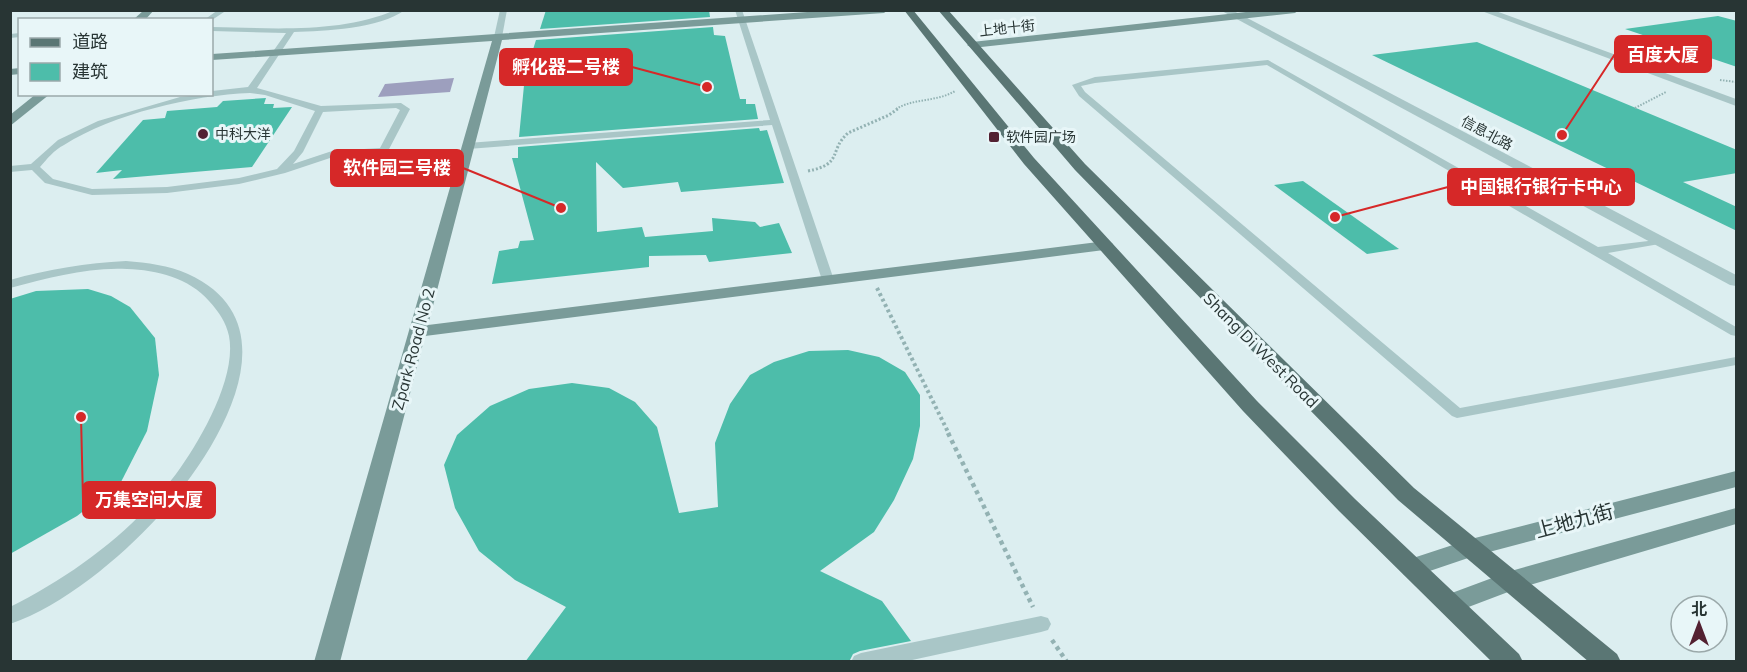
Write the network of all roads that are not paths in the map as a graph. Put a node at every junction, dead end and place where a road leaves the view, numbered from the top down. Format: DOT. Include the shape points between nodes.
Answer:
graph roads {
  1 [pos="224,10"];
  2 [pos="402,10"];
  3 [pos="504,10"];
  4 [pos="884,10"];
  5 [pos="908,10"];
  6 [pos="942,10"];
  7 [pos="1295,10"];
  8 [pos="1483,10"];
  9 [pos="1230,14"];
  10 [pos="740,15"];
  11 [pos="210,18"];
  12 [pos="213,29"];
  13 [pos="290,32"];
  14 [pos="498,37"];
  15 [pos="972,45"];
  16 [pos="275,53"];
  17 [pos="213,57"];
  18 [pos="251,90"];
  19 [pos="213,94"];
  20 [pos="42,96"];
  21 [pos="204,96"];
  22 [pos="1737,103"];
  23 [pos="320,109"];
  24 [pos="10,122"];
  25 [pos="775,122"];
  26 [pos="468,146"];
  27 [pos="34,166"];
  28 [pos="10,169"];
  29 [pos="281,171"];
  30 [pos="1661,241"];
  31 [pos="1106,246"];
  32 [pos="1597,251"];
  33 [pos="828,280"];
  34 [pos="1737,281"];
  35 [pos="10,284"];
  36 [pos="418,332"];
  37 [pos="1737,332"];
  38 [pos="1737,361"];
  39 [pos="1737,479"];
  40 [pos="1737,516"];
  41 [pos="1471,548"];
  42 [pos="1412,568"];
  43 [pos="1511,581"];
  44 [pos="1450,604"];
  45 [pos="10,616"];
  46 [pos="1041,624"];
  47 [pos="327,662"];
  48 [pos="861,662"];
  49 [pos="1510,662"];
  50 [pos="1608,662"];
  1 -- 11 [label="lane"];
  2 -- 13 [label="lane" via="367,22"];
  3 -- 14 [label="lane"];
  4 -- 10 [label="street"];
  5 -- 31 [label="main road" via="1029,161"];
  6 -- 15 [label="main road, Shang Di West Road"];
  7 -- 9 [label="street, 上地十街"];
  8 -- 22 [label="street"];
  9 -- 15 [label="street, 上地十街"];
  9 -- 30 [label="street, 信息北路"];
  10 -- 14 [label="street"];
  10 -- 25 [label="lane"];
  12 -- 13 [label="lane"];
  13 -- 16 [label="lane"];
  14 -- 16 [label="street"];
  14 -- 26 [label="street, Zpark Road No 2"];
  15 -- 41 [label="main road, Shang Di West Road" via="1144,233 1406,494"];
  16 -- 17 [label="street"];
  16 -- 18 [label="lane"];
  18 -- 19 [label="lane"];
  18 -- 23 [label="lane"];
  20 -- 24 [label="street"];
  21 -- 27 [label="lane" via="165,103 100,124 59,143"];
  23 -- 29 [label="lane" via="298,152"];
  23 -- 29 [label="lane" via="398,105 405,109 383,151 332,154"];
  25 -- 26 [label="lane"];
  25 -- 33 [label="lane"];
  26 -- 36 [label="street, Zpark Road No 2"];
  27 -- 28 [label="lane"];
  27 -- 29 [label="lane" via="49,181 92,192 168,190 239,182"];
  30 -- 32 [label="lane"];
  30 -- 34 [label="street, 信息北路"];
  31 -- 33 [label="street"];
  31 -- 42 [label="main road" via="1250,406"];
  32 -- 37 [label="lane"];
  32 -- 38 [label="lane" via="1268,62 1076,85 1189,186 1457,412"];
  33 -- 36 [label="street"];
  35 -- 45 [label="lane" via="81,268 153,267 183,274 221,305 236,334 236,361 228,393 210,433 183,476 151,513 94,565"];
  36 -- 47 [label="street, Zpark Road No 2"];
  39 -- 41 [label="street, 上地九街"];
  40 -- 43 [label="street"];
  41 -- 42 [label="street, 上地九街"];
  41 -- 43 [label="main road, Shang Di West Road"];
  42 -- 44 [label="main road"];
  43 -- 44 [label="street"];
  43 -- 50 [label="main road, Shang Di West Road"];
  44 -- 49 [label="main road"];
  46 -- 48 [label="lane"];
}
